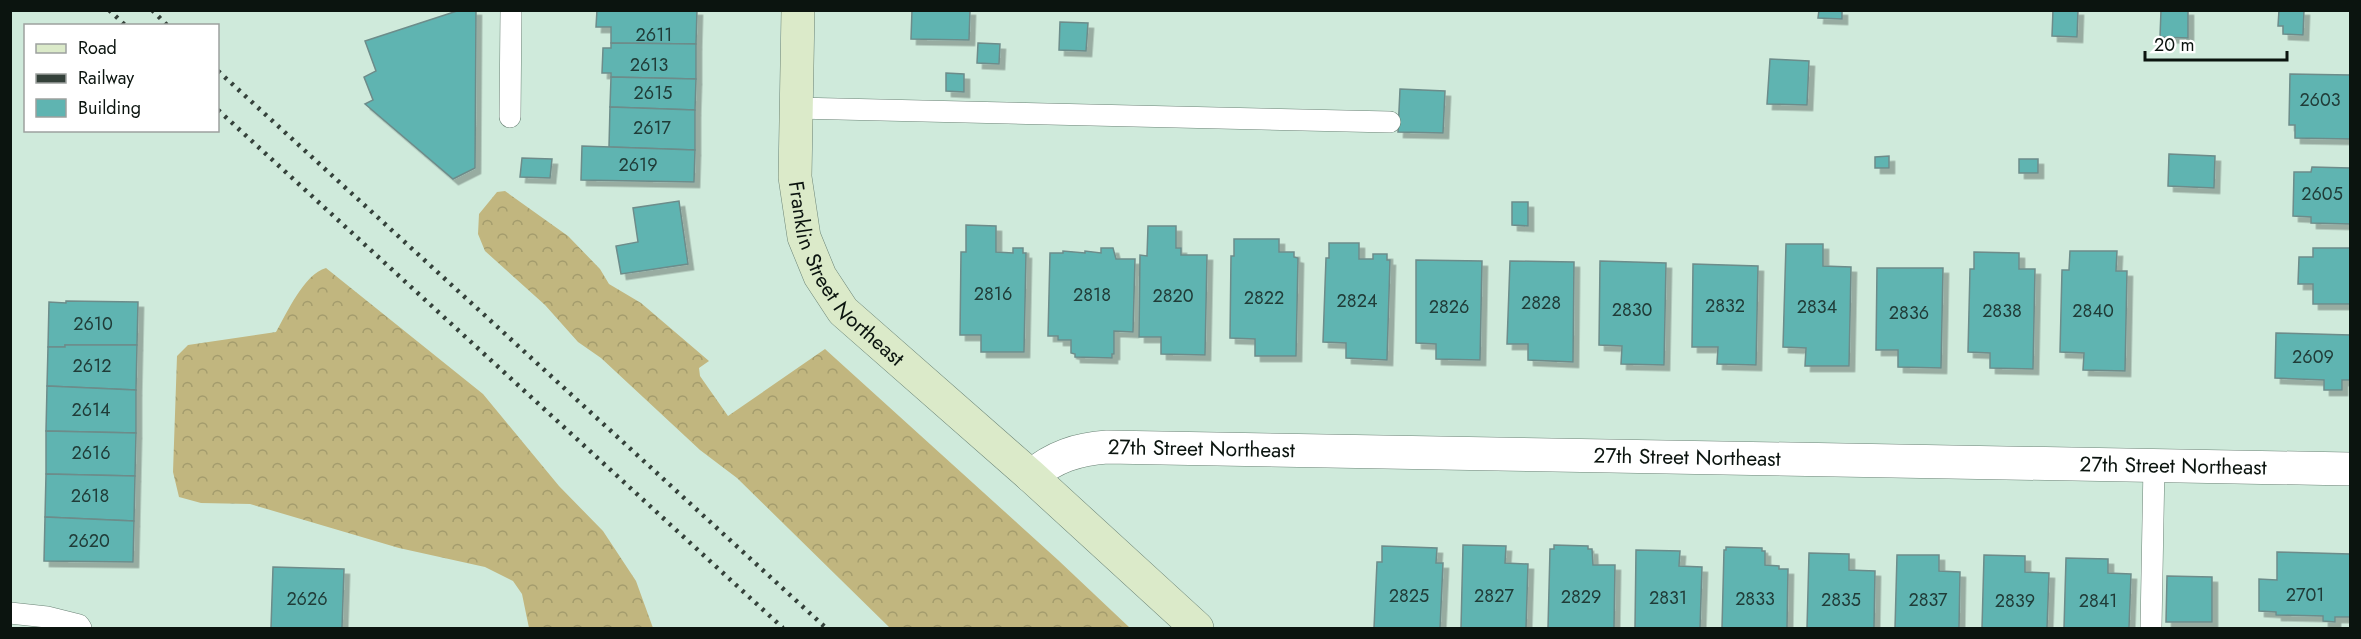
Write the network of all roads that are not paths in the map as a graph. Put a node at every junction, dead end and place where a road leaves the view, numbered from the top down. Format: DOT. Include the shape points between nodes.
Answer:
graph roads {
  1 [pos="511,10"];
  2 [pos="798,10"];
  3 [pos="796,108"];
  4 [pos="510,117"];
  5 [pos="1390,122"];
  6 [pos="2154,465"];
  7 [pos="2350,469"];
  8 [pos="1031,476"];
  9 [pos="10,613"];
  10 [pos="81,628"];
  11 [pos="1197,628"];
  12 [pos="2151,628"];
  1 -- 4 [label="lane"];
  2 -- 3 [label="street, Franklin Street Northeast"];
  3 -- 5 [label="lane"];
  3 -- 8 [label="street, Franklin Street Northeast" via="795,177 804,237 820,276 843,311"];
  6 -- 7 [label="street, 27th Street Northeast"];
  6 -- 8 [label="street, 27th Street Northeast" via="1107,447 1066,454"];
  6 -- 12 [label="lane"];
  8 -- 11 [label="street, Franklin Street Northeast"];
  9 -- 10 [label="lane" via="47,617"];
}
